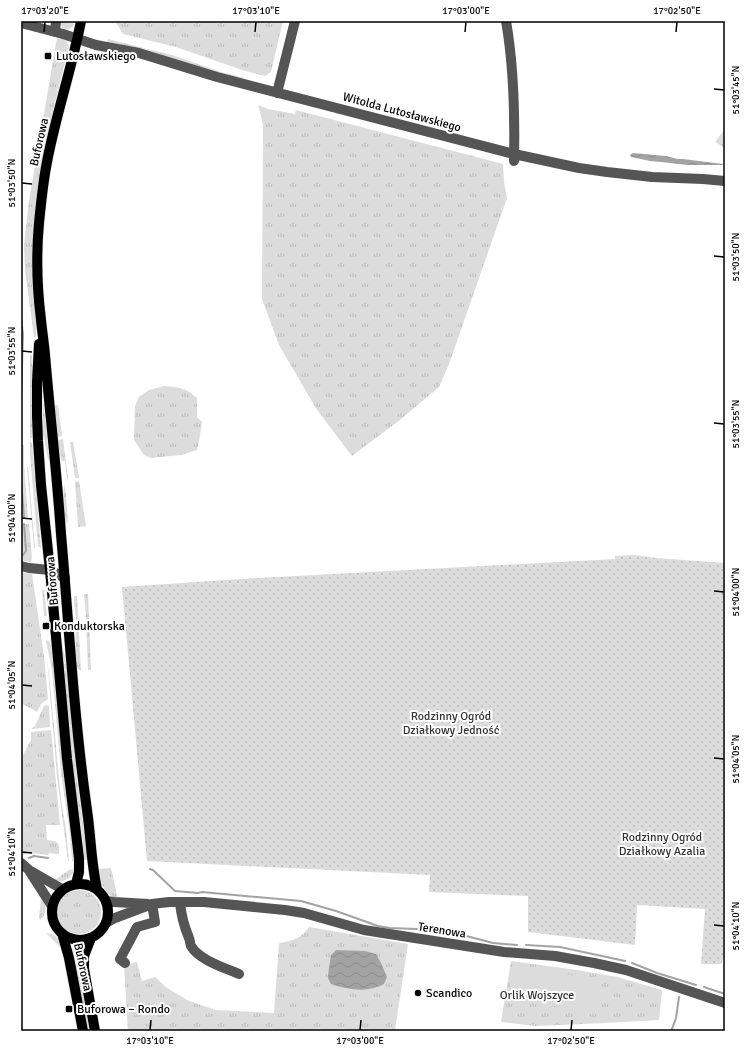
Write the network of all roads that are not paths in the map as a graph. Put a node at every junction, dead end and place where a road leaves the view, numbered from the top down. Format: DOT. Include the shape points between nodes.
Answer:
graph roads {
  1 [pos="56,21"];
  2 [pos="81,21"];
  3 [pos="295,21"];
  4 [pos="506,21"];
  5 [pos="21,23"];
  6 [pos="55,32"];
  7 [pos="78,39"];
  8 [pos="277,93"];
  9 [pos="514,157"];
  10 [pos="725,181"];
  11 [pos="41,318"];
  12 [pos="63,559"];
  13 [pos="21,566"];
  14 [pos="50,570"];
  15 [pos="65,578"];
  16 [pos="25,866"];
  17 [pos="76,884"];
  18 [pos="62,889"];
  19 [pos="97,889"];
  20 [pos="106,901"];
  21 [pos="180,902"];
  22 [pos="152,904"];
  23 [pos="52,906"];
  24 [pos="106,923"];
  25 [pos="62,933"];
  26 [pos="91,938"];
  27 [pos="125,963"];
  28 [pos="239,974"];
  29 [pos="725,1004"];
  30 [pos="83,1031"];
  31 [pos="95,1031"];
  1 -- 6 [label="street"];
  2 -- 7 [label="main road, Buforowa"];
  3 -- 8 [label="street"];
  4 -- 9 [label="street" via="513,77"];
  5 -- 6 [label="street, Witolda Lutosławskiego"];
  6 -- 7 [label="street, Witolda Lutosławskiego"];
  7 -- 8 [label="street, Witolda Lutosławskiego" via="139,53"];
  7 -- 11 [label="main road, Buforowa" via="42,187 38,248"];
  8 -- 9 [label="street, Witolda Lutosławskiego"];
  9 -- 10 [label="street, Witolda Lutosławskiego" via="607,172"];
  11 -- 12 [label="main road, Buforowa"];
  11 -- 14 [label="main road, Buforowa" via="37,382 38,441"];
  12 -- 14 [label="street"];
  12 -- 15 [label="main road, Buforowa"];
  13 -- 14 [label="street"];
  14 -- 15 [label="street"];
  14 -- 17 [label="main road, Buforowa" via="67,759 79,858"];
  15 -- 19 [label="main road, Buforowa" via="81,767 92,867"];
  16 -- 18 [label="street"];
  16 -- 23 [label="street"];
  17 -- 18 [label="main road"];
  17 -- 19 [label="main road" via="90,885"];
  18 -- 23 [label="main road"];
  19 -- 20 [label="main road"];
  20 -- 22 [label="street, Terenowa"];
  20 -- 24 [label="main road"];
  21 -- 22 [label="street, Terenowa"];
  21 -- 28 [label="street" via="191,946 201,956"];
  21 -- 29 [label="street, Terenowa" via="285,910 364,930 594,963 626,970"];
  22 -- 24 [label="street, Terenowa"];
  22 -- 27 [label="street" via="155,922 137,927 120,959"];
  23 -- 25 [label="main road" via="54,922"];
  24 -- 26 [label="main road" via="102,930"];
  25 -- 26 [label="main road" via="73,939"];
  25 -- 30 [label="main road, Buforowa"];
  26 -- 31 [label="main road, Buforowa" via="85,955 84,969"];
}
